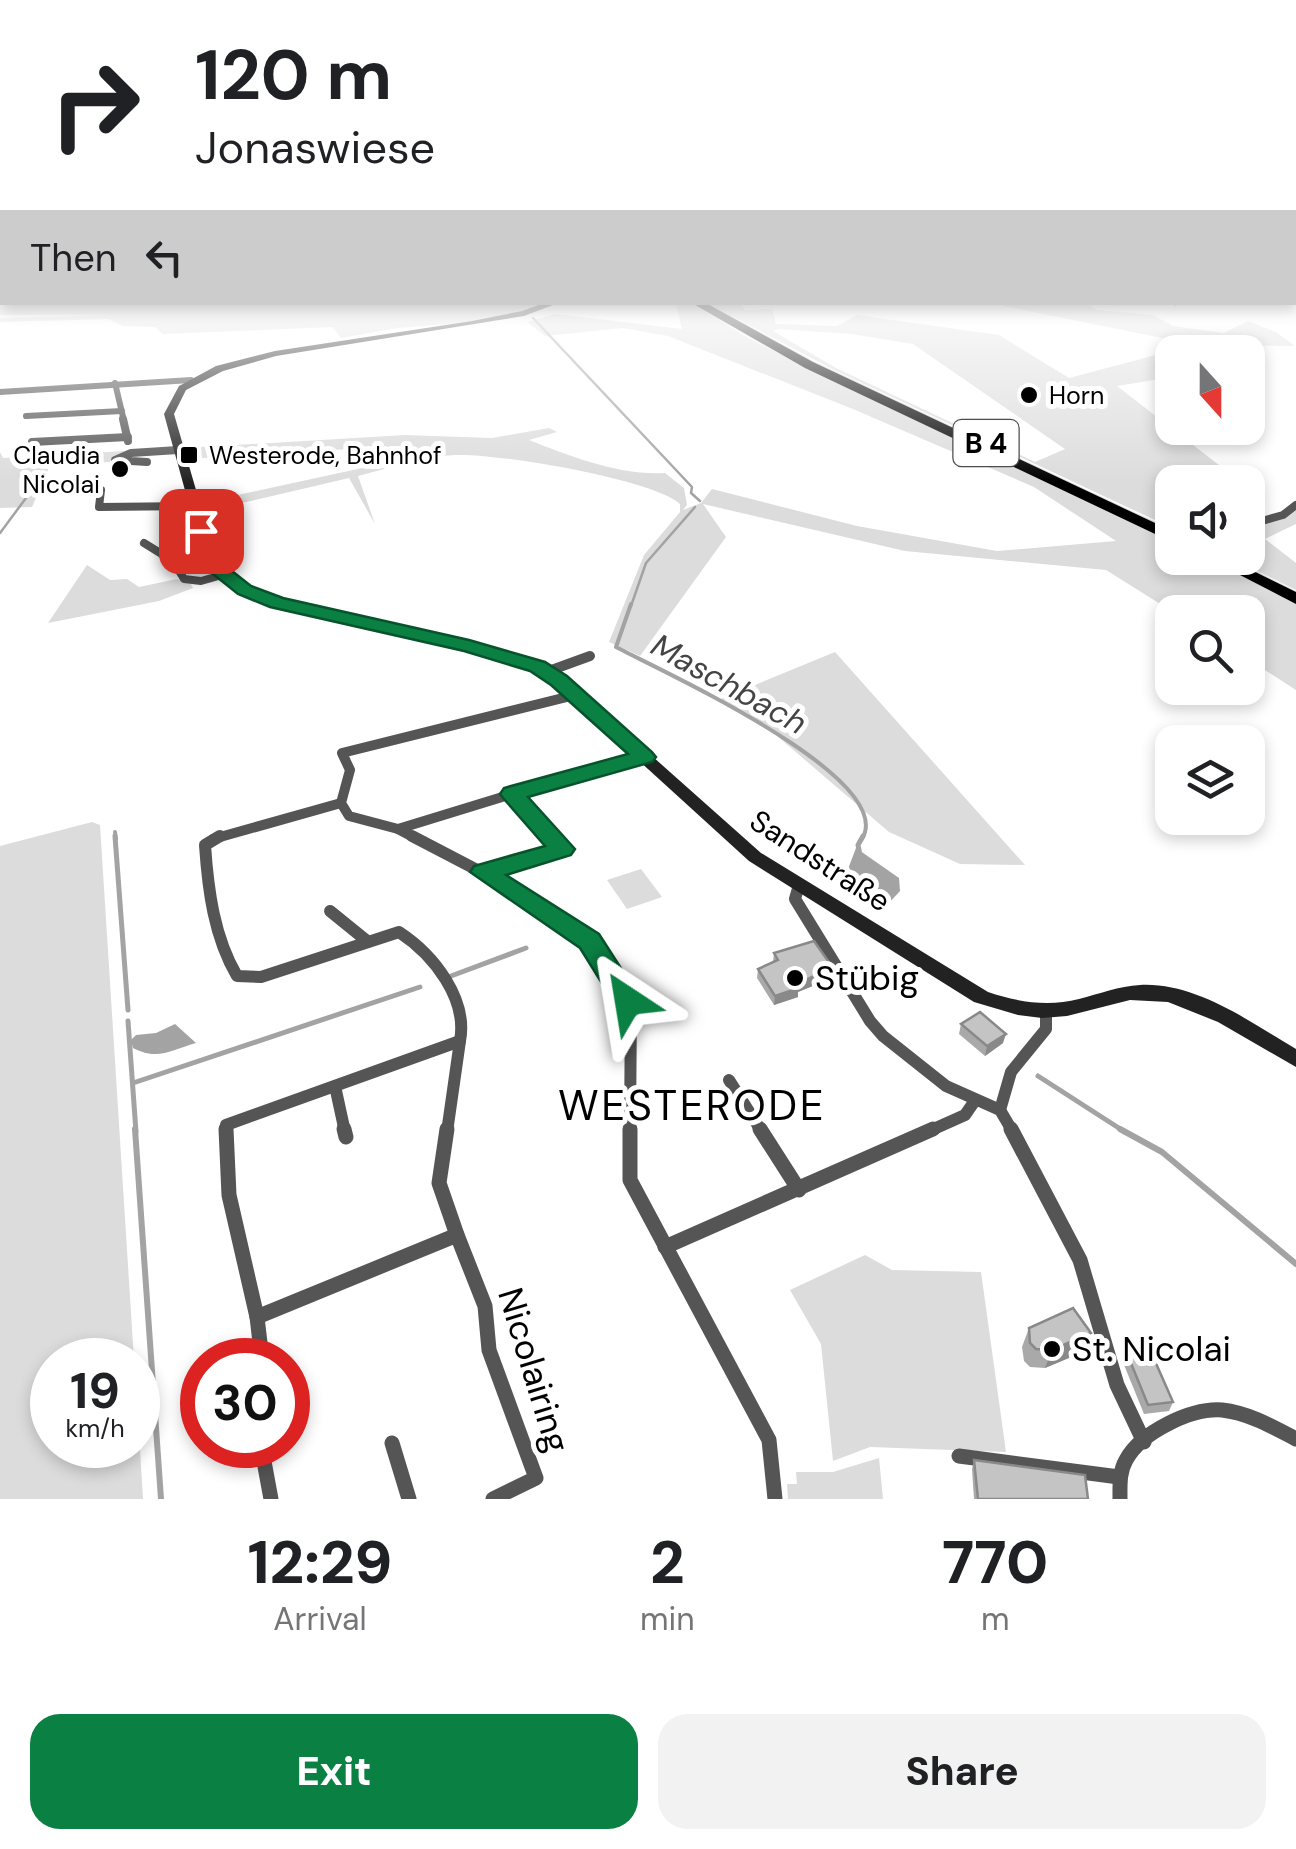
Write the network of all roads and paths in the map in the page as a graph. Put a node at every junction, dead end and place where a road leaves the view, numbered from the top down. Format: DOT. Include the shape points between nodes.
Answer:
graph roads {
  1 [pos="340,343"];
  2 [pos="771,343"];
  3 [pos="191,380"];
  4 [pos="116,383"];
  5 [pos="0,392"];
  6 [pos="122,412"];
  7 [pos="26,416"];
  8 [pos="128,437"];
  9 [pos="32,442"];
  10 [pos="178,450"];
  11 [pos="131,453"];
  12 [pos="147,462"];
  13 [pos="101,490"];
  14 [pos="1296,504"];
  15 [pos="194,506"];
  16 [pos="1265,520"];
  17 [pos="1155,527"];
  18 [pos="144,543"];
  19 [pos="222,574"];
  20 [pos="1251,575"];
  21 [pos="1257,575"];
  22 [pos="1296,596"];
  23 [pos="590,656"];
  24 [pos="546,672"];
  25 [pos="576,695"];
  26 [pos="644,757"];
  27 [pos="512,794"];
  28 [pos="341,803"];
  29 [pos="398,829"];
  30 [pos="483,872"];
  31 [pos="799,885"];
  32 [pos="330,911"];
  33 [pos="367,941"];
  34 [pos="1046,1012"];
  35 [pos="460,1041"];
  36 [pos="1296,1058"];
  37 [pos="729,1080"];
  38 [pos="336,1086"];
  39 [pos="974,1102"];
  40 [pos="1000,1110"];
  41 [pos="346,1137"];
  42 [pos="800,1190"];
  43 [pos="458,1235"];
  44 [pos="665,1248"];
  45 [pos="257,1316"];
  46 [pos="260,1338"];
  47 [pos="1296,1439"];
  48 [pos="1144,1442"];
  49 [pos="392,1443"];
  50 [pos="958,1456"];
  51 [pos="266,1468"];
  52 [pos="1120,1477"];
  53 [pos="272,1499"];
  54 [pos="409,1499"];
  55 [pos="493,1499"];
  56 [pos="775,1499"];
  57 [pos="1120,1499"];
  1 -- 3 [label="street" via="242,362"];
  2 -- 17 [label="highway, B 4"];
  3 -- 4 [label="street"];
  3 -- 10 [label="street" via="168,404"];
  4 -- 5 [label="street"];
  4 -- 6 [label="street"];
  6 -- 7 [label="street"];
  6 -- 8 [label="street"];
  8 -- 9 [label="street"];
  8 -- 11 [label="street"];
  10 -- 11 [label="street"];
  10 -- 15 [label="street"];
  11 -- 12 [label="street" via="116,461"];
  13 -- 15 [label="street" via="99,508"];
  14 -- 16 [label="street"];
  15 -- 19 [label="street"];
  18 -- 19 [label="street, Sandstraße" via="173,561 184,579"];
  19 -- 24 [label="street, Sandstraße" via="277,602 469,646"];
  20 -- 22 [label="highway"];
  21 -- 22 [label="highway"];
  23 -- 24 [label="street"];
  24 -- 25 [label="street, Sandstraße"];
  25 -- 26 [label="street, Sandstraße"];
  25 -- 28 [label="street" via="342,753 350,770"];
  26 -- 27 [label="street"];
  26 -- 31 [label="street, Sandstraße" via="755,858"];
  27 -- 29 [label="street"];
  27 -- 30 [label="street" via="562,849"];
  28 -- 29 [label="street" via="349,816"];
  28 -- 33 [label="street" via="214,838 205,845 208,880 228,964 237,976 261,977"];
  29 -- 30 [label="street"];
  30 -- 44 [label="street" via="590,941 626,996 628,1168"];
  31 -- 34 [label="street, Sandstraße" via="981,998"];
  31 -- 39 [label="street" via="795,900 870,1021 916,1065"];
  32 -- 33 [label="street"];
  33 -- 35 [label="street, Nicolairing" via="400,932 412,938 463,1016"];
  34 -- 36 [label="street" via="1109,996 1177,997"];
  34 -- 40 [label="street" via="1046,1029 1005,1079"];
  35 -- 38 [label="street"];
  35 -- 43 [label="street, Nicolairing" via="439,1183"];
  37 -- 42 [label="street"];
  38 -- 41 [label="street"];
  38 -- 45 [label="street" via="225,1129 238,1242"];
  39 -- 40 [label="street"];
  39 -- 42 [label="street" via="966,1116"];
  40 -- 48 [label="street" via="1088,1280 1108,1359"];
  42 -- 44 [label="street"];
  43 -- 45 [label="street"];
  43 -- 55 [label="street, Nicolairing" via="485,1306 489,1350 536,1478"];
  44 -- 56 [label="street" via="769,1440"];
  45 -- 46 [label="street"];
  47 -- 48 [label="street" via="1235,1412 1214,1410 1188,1416"];
  48 -- 52 [label="street" via="1128,1456"];
  49 -- 54 [label="street"];
  50 -- 52 [label="street"];
  51 -- 53 [label="street"];
  52 -- 57 [label="street"];
}
